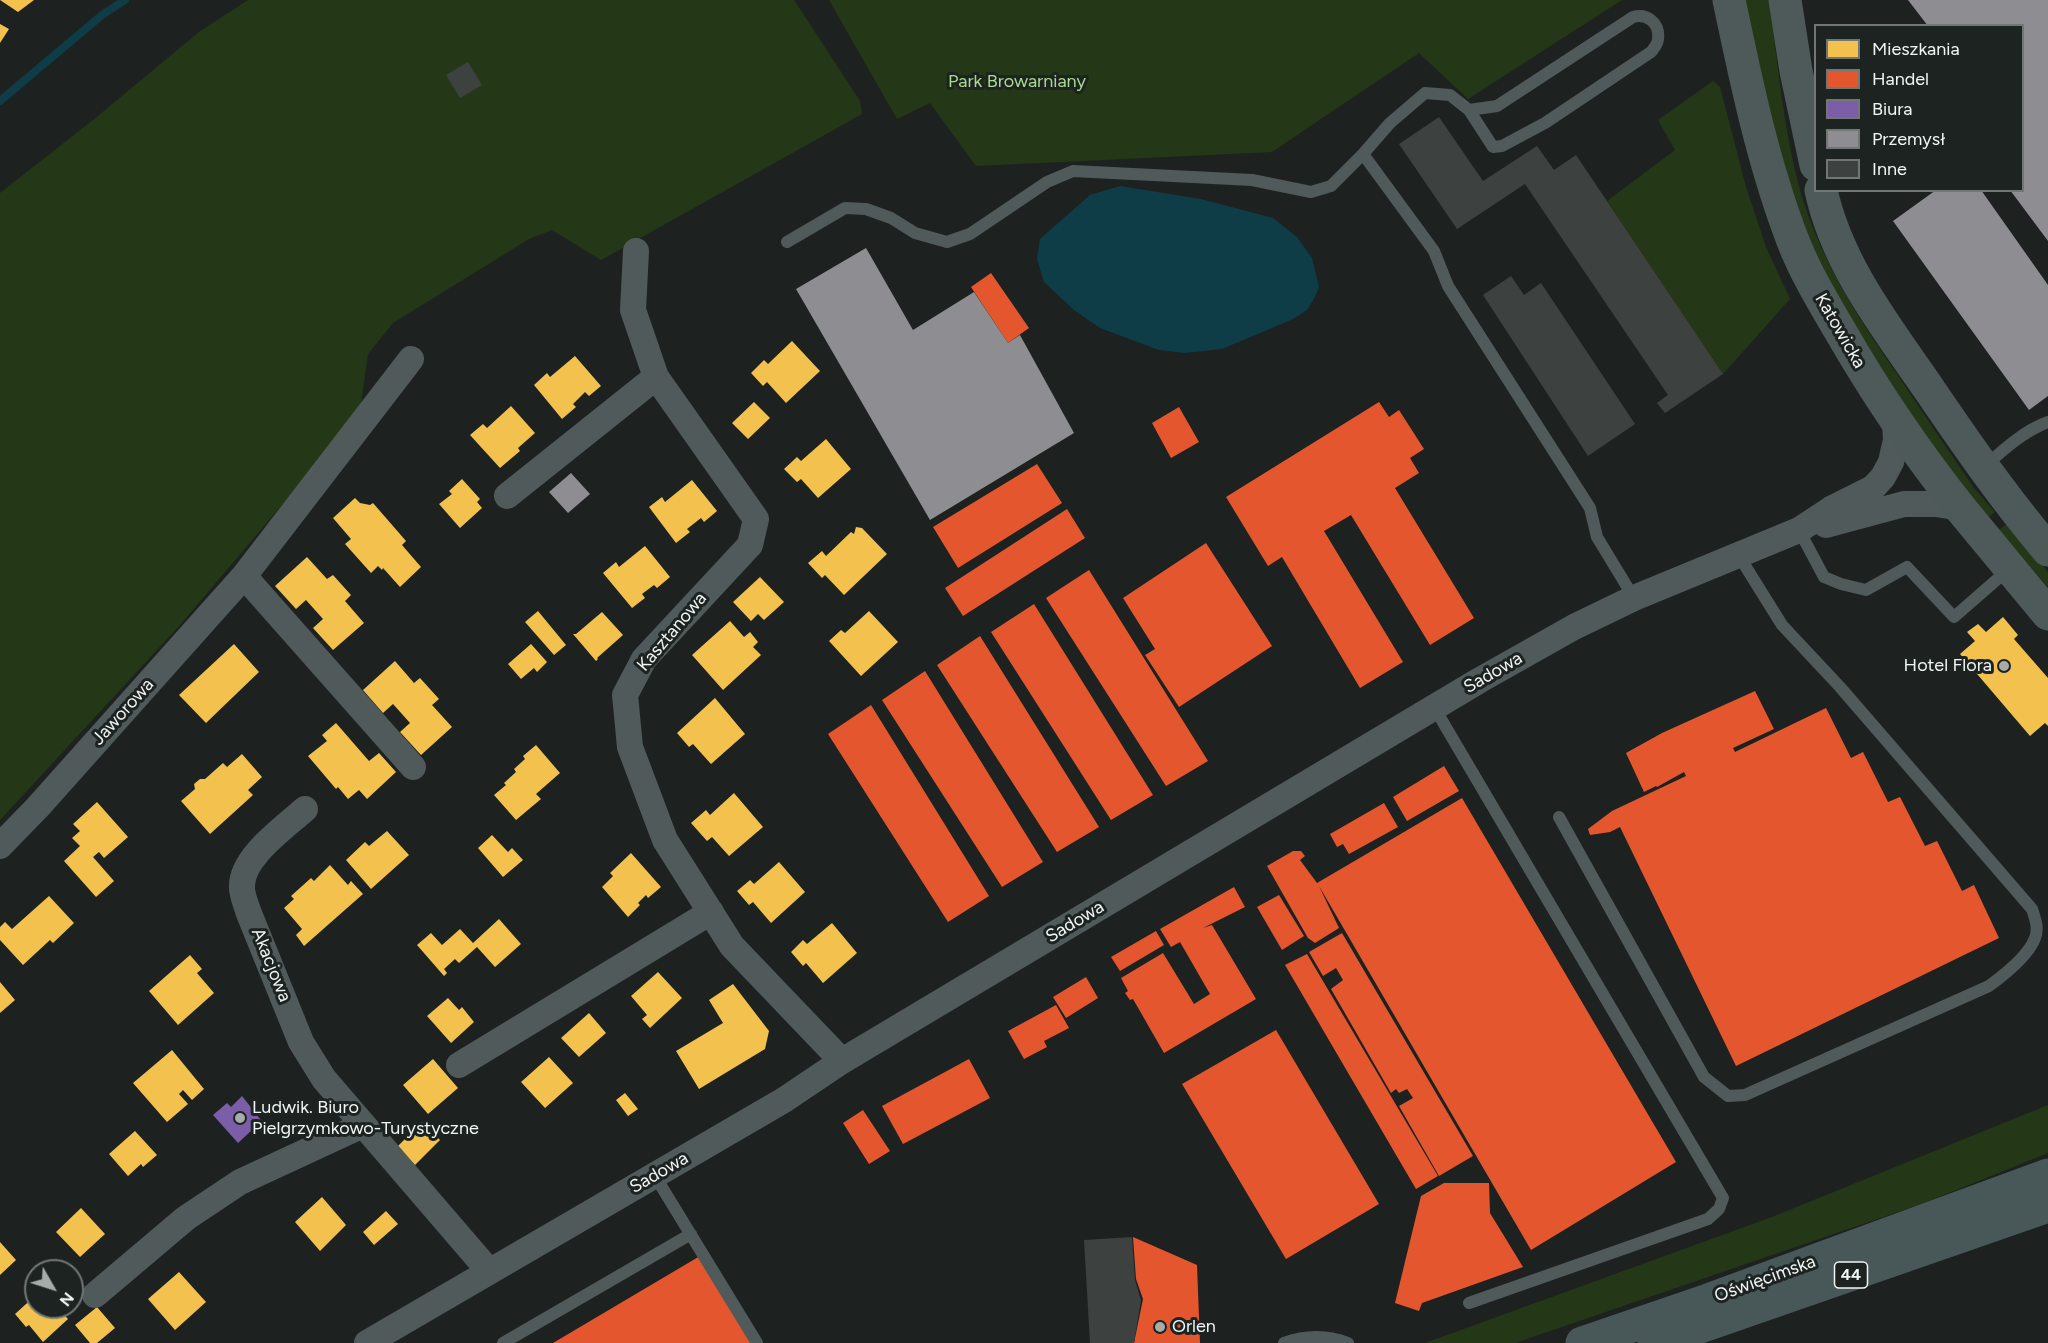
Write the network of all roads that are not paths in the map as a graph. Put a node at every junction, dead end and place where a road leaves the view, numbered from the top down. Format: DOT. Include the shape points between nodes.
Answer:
graph roads {
  1 [pos="1729,0"];
  2 [pos="1785,0"];
  3 [pos="1469,110"];
  4 [pos="1363,154"];
  5 [pos="1814,160"];
  6 [pos="1822,192"];
  7 [pos="787,242"];
  8 [pos="636,251"];
  9 [pos="411,359"];
  10 [pos="656,377"];
  11 [pos="1895,420"];
  12 [pos="2048,422"];
  13 [pos="1982,468"];
  14 [pos="507,496"];
  15 [pos="1961,508"];
  16 [pos="1799,530"];
  17 [pos="2048,550"];
  18 [pos="1739,556"];
  19 [pos="2011,568"];
  20 [pos="244,576"];
  21 [pos="1634,598"];
  22 [pos="2048,614"];
  23 [pos="1434,707"];
  24 [pos="413,767"];
  25 [pos="305,809"];
  26 [pos="1559,817"];
  27 [pos="0,846"];
  28 [pos="711,912"];
  29 [pos="843,1060"];
  30 [pos="459,1065"];
  31 [pos="363,1125"];
  32 [pos="2048,1175"];
  33 [pos="655,1176"];
  34 [pos="2048,1206"];
  35 [pos="691,1234"];
  36 [pos="489,1271"];
  37 [pos="95,1295"];
  38 [pos="1469,1303"];
  39 [pos="367,1343"];
  40 [pos="503,1343"];
  41 [pos="758,1343"];
  42 [pos="1284,1343"];
  43 [pos="1348,1343"];
  44 [pos="1582,1343"];
  45 [pos="1654,1343"];
  1 -- 11 [label="main road, Katowicka" via="1748,92 1794,242 1812,282"];
  2 -- 5 [label="main road"];
  3 -- 3 [label="lane" via="1497,106 1633,17 1651,19 1657,27 1659,37 1651,52 1545,123 1502,146 1493,147"];
  3 -- 4 [label="lane" via="1450,95 1425,93 1390,123"];
  4 -- 7 [label="lane" via="1330,186 1311,192 1252,180 1073,171 1047,182 970,234 947,242 915,233 866,209 845,208"];
  4 -- 21 [label="lane" via="1434,251 1448,286 1590,508 1597,537"];
  6 -- 13 [label="main road" via="1851,271"];
  8 -- 10 [label="street, Kasztanowa" via="633,310"];
  9 -- 20 [label="street, Jaworowa"];
  10 -- 14 [label="street"];
  10 -- 28 [label="street, Kasztanowa" via="756,519 750,545 644,659 625,694 630,747 665,840"];
  11 -- 15 [label="main road, Katowicka"];
  11 -- 16 [label="street, Sadowa" via="1896,440 1883,477 1873,488"];
  12 -- 13 [label="lane" via="2011,444"];
  13 -- 17 [label="main road"];
  15 -- 16 [label="street, Sadowa" via="1904,504"];
  15 -- 19 [label="main road, Katowicka"];
  16 -- 18 [label="street, Sadowa"];
  16 -- 19 [label="lane" via="1824,577 1866,590 1907,567 1954,617"];
  18 -- 21 [label="street, Sadowa"];
  18 -- 26 [label="lane" via="1782,624 2032,909 2037,925 2035,938 2013,968 1989,986 1745,1095 1728,1096 1704,1077"];
  19 -- 22 [label="main road, Katowicka"];
  20 -- 24 [label="street"];
  20 -- 27 [label="street, Jaworowa"];
  21 -- 23 [label="street, Sadowa" via="1574,627"];
  23 -- 29 [label="street, Sadowa"];
  23 -- 38 [label="lane" via="1723,1198 1719,1209 1708,1219"];
  25 -- 31 [label="street, Akacjowa" via="254,855 243,876 242,890 302,1042 324,1078"];
  28 -- 29 [label="street, Kasztanowa" via="732,946"];
  28 -- 30 [label="street"];
  29 -- 33 [label="street, Sadowa" via="784,1100"];
  31 -- 36 [label="street, Akacjowa"];
  31 -- 37 [label="street" via="240,1182 186,1218"];
  32 -- 44 [label="main road, Oświęcimska / 44"];
  33 -- 35 [label="lane"];
  33 -- 36 [label="street, Sadowa"];
  34 -- 45 [label="main road, Oświęcimska / 44"];
  35 -- 40 [label="lane"];
  35 -- 41 [label="lane"];
  36 -- 39 [label="street, Sadowa"];
  42 -- 43 [label="lane" via="1330,1336"];
}
